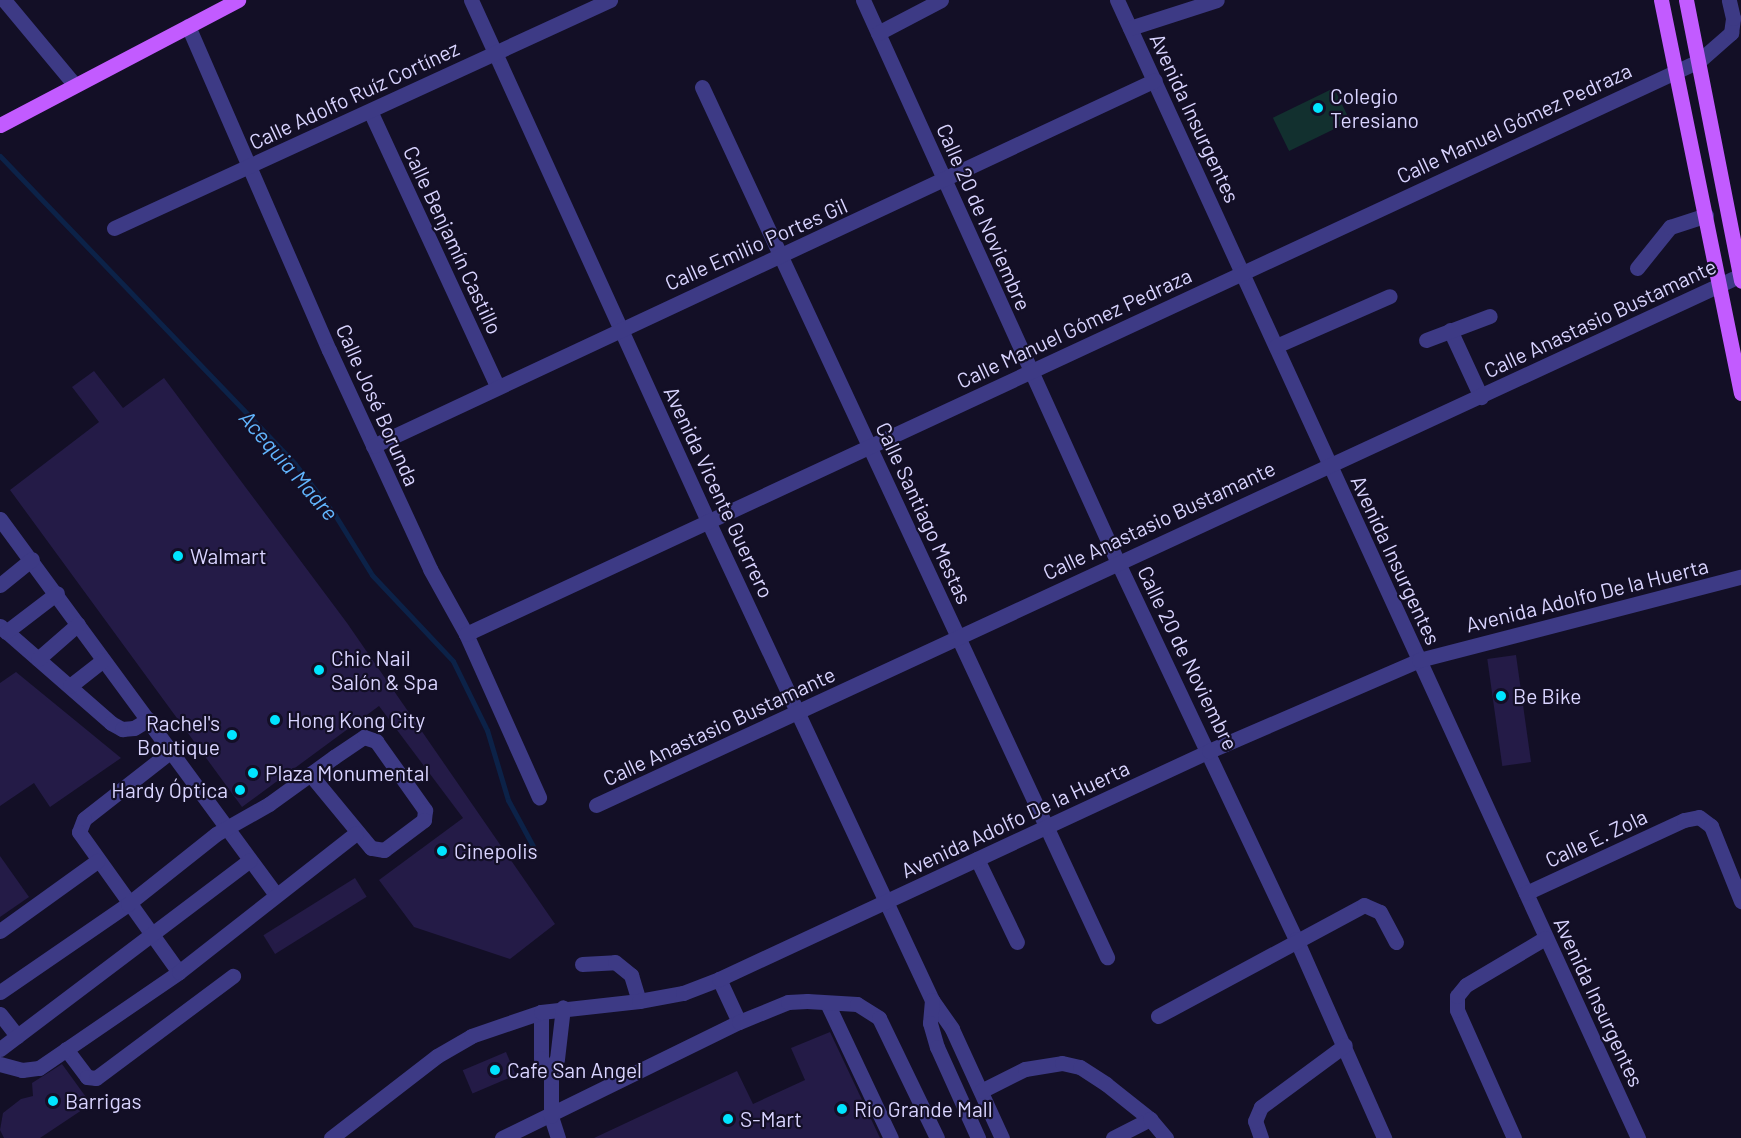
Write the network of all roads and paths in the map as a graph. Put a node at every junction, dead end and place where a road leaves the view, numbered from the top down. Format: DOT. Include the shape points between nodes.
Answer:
graph roads {
  1 [pos="4,0"];
  2 [pos="238,0"];
  3 [pos="471,0"];
  4 [pos="610,0"];
  5 [pos="863,0"];
  6 [pos="941,0"];
  7 [pos="1117,0"];
  8 [pos="1217,0"];
  9 [pos="1661,0"];
  10 [pos="1686,0"];
  11 [pos="1729,0"];
  12 [pos="188,26"];
  13 [pos="1130,28"];
  14 [pos="878,33"];
  15 [pos="496,52"];
  16 [pos="1699,61"];
  17 [pos="1677,71"];
  18 [pos="1155,80"];
  19 [pos="74,84"];
  20 [pos="702,87"];
  21 [pos="371,113"];
  22 [pos="0,125"];
  23 [pos="252,166"];
  24 [pos="944,182"];
  25 [pos="1706,215"];
  26 [pos="114,228"];
  27 [pos="782,255"];
  28 [pos="1637,267"];
  29 [pos="1243,272"];
  30 [pos="1741,277"];
  31 [pos="1720,285"];
  32 [pos="1390,296"];
  33 [pos="1490,316"];
  34 [pos="622,328"];
  35 [pos="1450,330"];
  36 [pos="1426,340"];
  37 [pos="1276,346"];
  38 [pos="1031,371"];
  39 [pos="497,386"];
  40 [pos="1741,393"];
  41 [pos="1481,397"];
  42 [pos="373,446"];
  43 [pos="870,448"];
  44 [pos="1328,464"];
  45 [pos="0,519"];
  46 [pos="708,521"];
  47 [pos="32,559"];
  48 [pos="1118,563"];
  49 [pos="1741,577"];
  50 [pos="0,585"];
  51 [pos="57,593"];
  52 [pos="78,624"];
  53 [pos="3,629"];
  54 [pos="466,634"];
  55 [pos="959,638"];
  56 [pos="38,659"];
  57 [pos="103,660"];
  58 [pos="1419,660"];
  59 [pos="70,686"];
  60 [pos="798,713"];
  61 [pos="149,719"];
  62 [pos="171,751"];
  63 [pos="1209,751"];
  64 [pos="310,774"];
  65 [pos="539,796"];
  66 [pos="596,805"];
  67 [pos="1047,826"];
  68 [pos="227,830"];
  69 [pos="356,833"];
  70 [pos="977,859"];
  71 [pos="250,860"];
  72 [pos="97,861"];
  73 [pos="1526,893"];
  74 [pos="275,894"];
  75 [pos="1741,901"];
  76 [pos="886,902"];
  77 [pos="128,904"];
  78 [pos="0,931"];
  79 [pos="152,936"];
  80 [pos="1545,938"];
  81 [pos="1296,939"];
  82 [pos="1017,942"];
  83 [pos="1396,942"];
  84 [pos="1107,957"];
  85 [pos="582,964"];
  86 [pos="179,972"];
  87 [pos="233,976"];
  88 [pos="719,979"];
  89 [pos="0,992"];
  90 [pos="932,1000"];
  91 [pos="639,1001"];
  92 [pos="828,1005"];
  93 [pos="563,1007"];
  94 [pos="541,1012"];
  95 [pos="0,1014"];
  96 [pos="1158,1016"];
  97 [pos="739,1022"];
  98 [pos="17,1036"];
  99 [pos="1345,1045"];
  100 [pos="0,1048"];
  101 [pos="66,1049"];
  102 [pos="0,1064"];
  103 [pos="551,1077"];
  104 [pos="981,1091"];
  105 [pos="551,1116"];
  106 [pos="1150,1119"];
  107 [pos="331,1138"];
  108 [pos="502,1138"];
  109 [pos="558,1138"];
  110 [pos="891,1138"];
  111 [pos="937,1138"];
  112 [pos="978,1138"];
  113 [pos="1002,1138"];
  114 [pos="1113,1138"];
  115 [pos="1166,1138"];
  116 [pos="1261,1138"];
  117 [pos="1384,1138"];
  118 [pos="1514,1138"];
  119 [pos="1638,1138"];
  1 -- 19 [label="street"];
  2 -- 12 [label="main road"];
  3 -- 15 [label="street, Avenida Vicente Guerrero"];
  4 -- 15 [label="street, Calle Adolfo Ruíz Cortínez"];
  5 -- 14 [label="street, Calle 20 de Noviembre"];
  6 -- 14 [label="street"];
  7 -- 13 [label="street, Avenida Insurgentes"];
  8 -- 13 [label="street"];
  9 -- 17 [label="main road"];
  10 -- 16 [label="main road"];
  11 -- 16 [label="street, Calle Manuel Gómez Pedraza" via="1731,33"];
  12 -- 19 [label="main road"];
  12 -- 23 [label="street, Calle José Borunda"];
  13 -- 18 [label="street, Avenida Insurgentes"];
  14 -- 24 [label="street, Calle 20 de Noviembre"];
  15 -- 21 [label="street, Calle Adolfo Ruíz Cortínez"];
  15 -- 34 [label="street, Avenida Vicente Guerrero"];
  16 -- 17 [label="street, Calle Manuel Gómez Pedraza"];
  16 -- 30 [label="main road"];
  17 -- 25 [label="main road"];
  17 -- 29 [label="street, Calle Manuel Gómez Pedraza"];
  18 -- 24 [label="street, Calle Emilio Portes Gil"];
  18 -- 29 [label="street, Avenida Insurgentes"];
  19 -- 22 [label="main road"];
  20 -- 27 [label="street, Calle Santiago Mestas"];
  21 -- 23 [label="street, Calle Adolfo Ruíz Cortínez"];
  21 -- 39 [label="street, Calle Benjamín Castillo"];
  23 -- 26 [label="street, Calle Adolfo Ruíz Cortínez"];
  23 -- 42 [label="street, Calle José Borunda"];
  24 -- 27 [label="street, Calle Emilio Portes Gil"];
  24 -- 38 [label="street, Calle 20 de Noviembre"];
  25 -- 28 [label="street" via="1670,227"];
  25 -- 31 [label="main road"];
  27 -- 34 [label="street, Calle Emilio Portes Gil"];
  27 -- 43 [label="street, Calle Santiago Mestas"];
  29 -- 37 [label="street, Avenida Insurgentes"];
  29 -- 38 [label="street, Calle Manuel Gómez Pedraza"];
  30 -- 31 [label="street, Calle Anastasio Bustamante"];
  31 -- 40 [label="main road"];
  31 -- 41 [label="street, Calle Anastasio Bustamante"];
  32 -- 37 [label="street"];
  33 -- 35 [label="street"];
  34 -- 39 [label="street, Calle Emilio Portes Gil"];
  34 -- 46 [label="street, Avenida Vicente Guerrero"];
  35 -- 36 [label="street"];
  35 -- 41 [label="street"];
  37 -- 44 [label="street, Avenida Insurgentes"];
  38 -- 43 [label="street, Calle Manuel Gómez Pedraza"];
  38 -- 48 [label="street, Calle 20 de Noviembre"];
  39 -- 42 [label="street, Calle Emilio Portes Gil"];
  41 -- 44 [label="street, Calle Anastasio Bustamante"];
  42 -- 54 [label="street, Calle José Borunda" via="430,569"];
  43 -- 46 [label="street, Calle Manuel Gómez Pedraza"];
  43 -- 55 [label="street, Calle Santiago Mestas"];
  44 -- 48 [label="street, Calle Anastasio Bustamante"];
  44 -- 58 [label="street, Avenida Insurgentes"];
  45 -- 47 [label="street"];
  46 -- 54 [label="street, Calle Manuel Gómez Pedraza"];
  46 -- 60 [label="street, Avenida Vicente Guerrero"];
  47 -- 50 [label="street"];
  47 -- 51 [label="street"];
  48 -- 55 [label="street, Calle Anastasio Bustamante"];
  48 -- 63 [label="street, Calle 20 de Noviembre"];
  49 -- 58 [label="street, Avenida Adolfo De la Huerta"];
  51 -- 52 [label="street"];
  51 -- 53 [label="street"];
  52 -- 56 [label="street"];
  52 -- 57 [label="street"];
  53 -- 56 [label="street"];
  54 -- 65 [label="street, Calle José Borunda"];
  55 -- 60 [label="street, Calle Anastasio Bustamante"];
  55 -- 67 [label="street, Calle Santiago Mestas"];
  56 -- 59 [label="street"];
  57 -- 59 [label="street"];
  57 -- 61 [label="street"];
  58 -- 63 [label="street, Avenida Adolfo De la Huerta"];
  58 -- 73 [label="street, Avenida Insurgentes"];
  59 -- 61 [label="street" via="122,729 134,728"];
  60 -- 66 [label="street, Calle Anastasio Bustamante"];
  60 -- 76 [label="street, Avenida Vicente Guerrero"];
  61 -- 62 [label="street"];
  62 -- 68 [label="street"];
  62 -- 72 [label="street" via="79,825 81,838"];
  63 -- 67 [label="street, Avenida Adolfo De la Huerta"];
  63 -- 81 [label="street, Calle 20 de Noviembre"];
  64 -- 68 [label="street"];
  64 -- 69 [label="street"];
  64 -- 69 [label="street" via="370,736 425,810 424,820 384,850 371,848"];
  67 -- 70 [label="street, Avenida Adolfo De la Huerta"];
  67 -- 84 [label="street, Calle Santiago Mestas"];
  68 -- 71 [label="street"];
  68 -- 77 [label="street"];
  69 -- 74 [label="street"];
  70 -- 76 [label="street, Avenida Adolfo De la Huerta"];
  70 -- 82 [label="street"];
  71 -- 74 [label="street"];
  71 -- 79 [label="street"];
  72 -- 77 [label="street"];
  72 -- 78 [label="street"];
  73 -- 75 [label="street, Calle E. Zola" via="1684,820 1699,817 1711,826"];
  73 -- 80 [label="street, Avenida Insurgentes"];
  74 -- 86 [label="street"];
  76 -- 88 [label="street, Avenida Adolfo De la Huerta"];
  76 -- 90 [label="street, Avenida Vicente Guerrero"];
  77 -- 79 [label="street"];
  77 -- 89 [label="street"];
  79 -- 86 [label="street"];
  79 -- 98 [label="street"];
  80 -- 118 [label="street" via="1460,990 1456,1003"];
  80 -- 119 [label="street, Avenida Insurgentes"];
  81 -- 83 [label="street" via="1364,905 1380,912"];
  81 -- 96 [label="street"];
  81 -- 99 [label="street, Calle 20 de Noviembre"];
  85 -- 91 [label="street" via="615,962 631,975"];
  86 -- 101 [label="street"];
  87 -- 101 [label="street" via="96,1078 87,1077"];
  88 -- 91 [label="street, Avenida Adolfo De la Huerta" via="683,993"];
  88 -- 97 [label="street"];
  90 -- 104 [label="street, Avenida Vicente Guerrero" via="952,1029"];
  90 -- 112 [label="street, Avenida Vicente Guerrero" via="930,1023 937,1047"];
  91 -- 93 [label="street, Avenida Adolfo De la Huerta"];
  92 -- 97 [label="street" via="788,1002"];
  92 -- 110 [label="street"];
  92 -- 111 [label="street" via="857,1004 879,1018"];
  93 -- 94 [label="street, Avenida Adolfo De la Huerta"];
  93 -- 103 [label="street"];
  94 -- 103 [label="street" via="542,1058"];
  94 -- 107 [label="street, Avenida Adolfo De la Huerta" via="453,1045"];
  95 -- 98 [label="street"];
  97 -- 105 [label="street"];
  98 -- 100 [label="street"];
  99 -- 116 [label="street" via="1261,1107 1255,1121"];
  99 -- 117 [label="street, Calle 20 de Noviembre"];
  101 -- 102 [label="street" via="29,1071"];
  103 -- 105 [label="street"];
  104 -- 106 [label="street" via="1025,1070 1062,1063 1080,1067"];
  104 -- 113 [label="street, Avenida Vicente Guerrero"];
  105 -- 108 [label="street"];
  105 -- 109 [label="street"];
  106 -- 114 [label="street"];
  106 -- 115 [label="street"];
}
